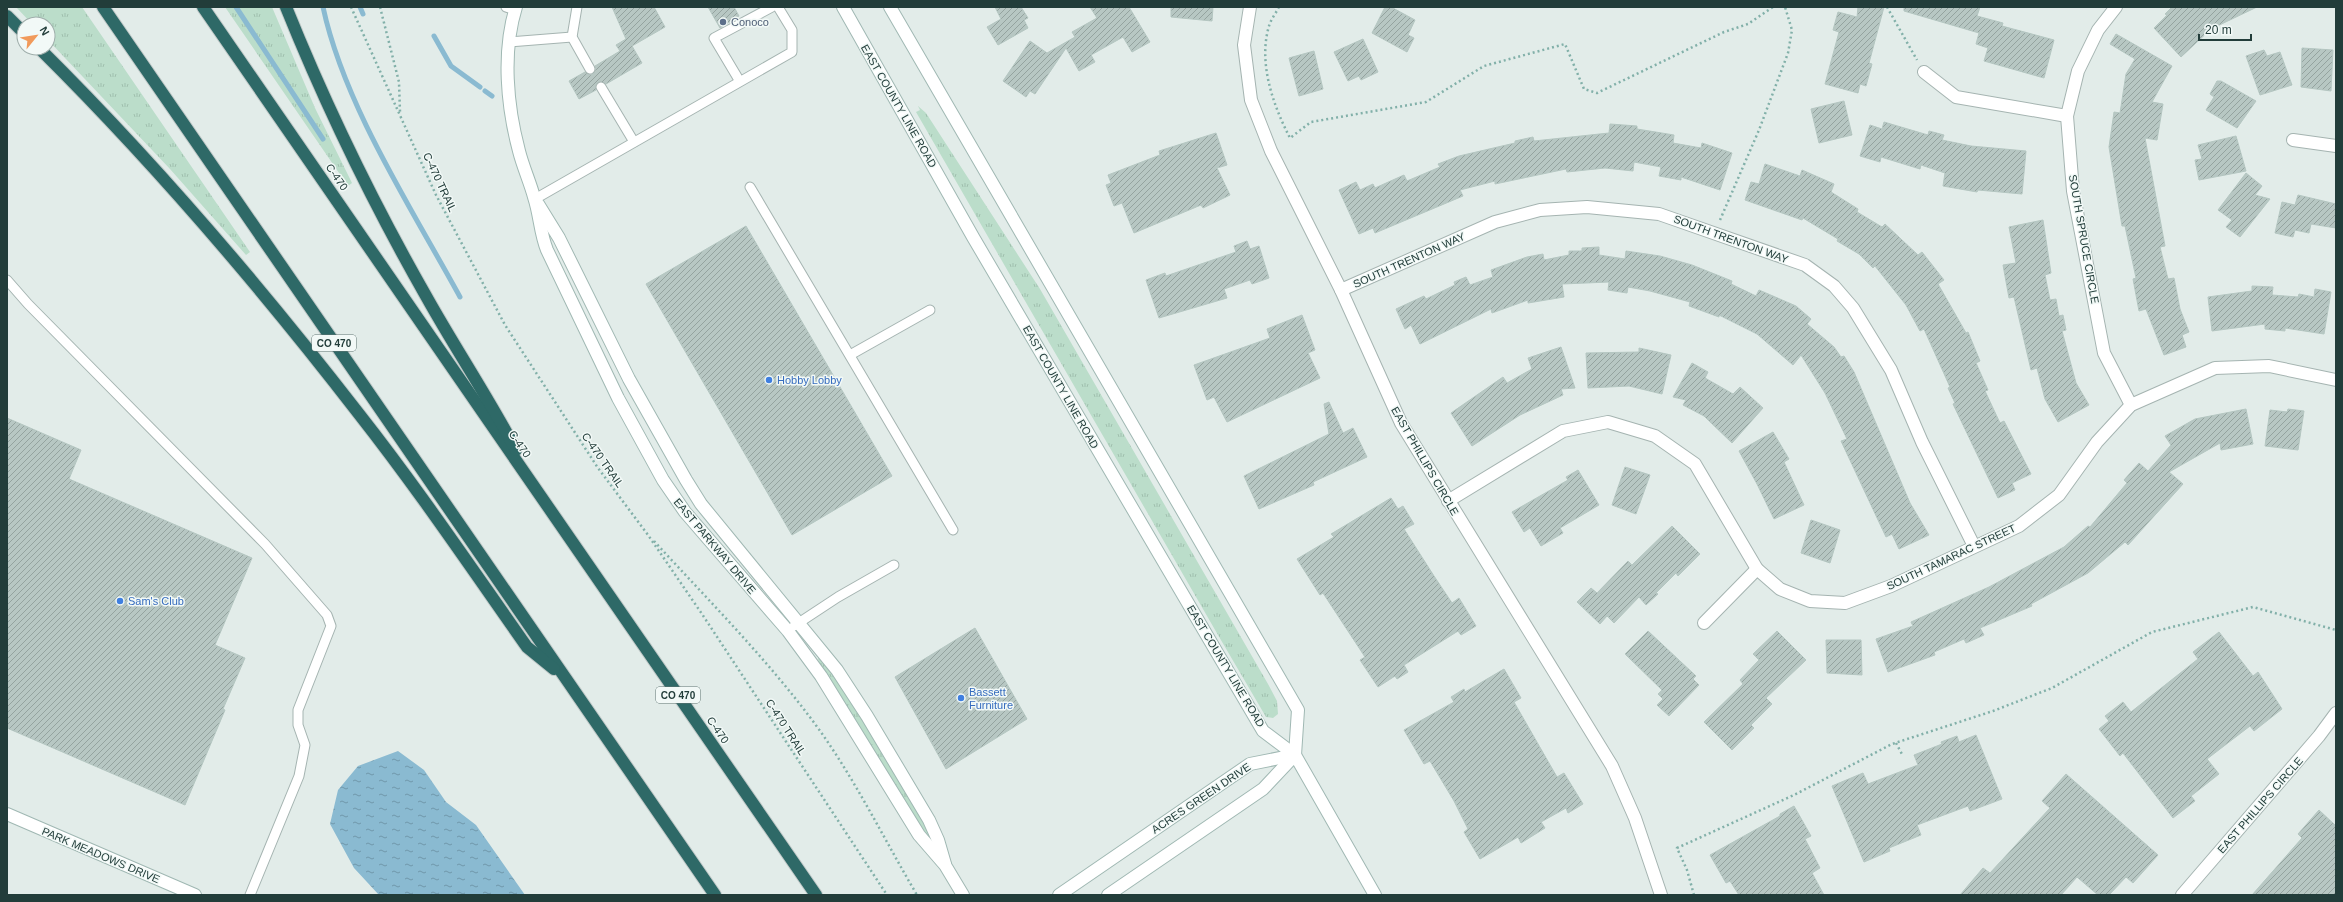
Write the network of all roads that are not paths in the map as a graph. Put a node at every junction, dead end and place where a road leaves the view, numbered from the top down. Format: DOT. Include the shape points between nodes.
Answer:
graph roads {
  1 [pos="103,7"];
  2 [pos="204,7"];
  3 [pos="286,7"];
  4 [pos="577,7"];
  5 [pos="772,7"];
  6 [pos="778,7"];
  7 [pos="843,7"];
  8 [pos="890,7"];
  9 [pos="1250,7"];
  10 [pos="2116,7"];
  11 [pos="512,8"];
  12 [pos="7,16"];
  13 [pos="16,24"];
  14 [pos="572,37"];
  15 [pos="508,42"];
  16 [pos="47,56"];
  17 [pos="590,69"];
  18 [pos="1924,72"];
  19 [pos="738,80"];
  20 [pos="601,87"];
  21 [pos="2067,116"];
  22 [pos="2293,140"];
  23 [pos="634,142"];
  24 [pos="2336,146"];
  25 [pos="750,187"];
  26 [pos="535,199"];
  27 [pos="7,280"];
  28 [pos="1341,290"];
  29 [pos="930,310"];
  30 [pos="850,355"];
  31 [pos="2336,380"];
  32 [pos="2131,405"];
  33 [pos="539,496"];
  34 [pos="1448,502"];
  35 [pos="953,530"];
  36 [pos="1974,546"];
  37 [pos="894,565"];
  38 [pos="1757,569"];
  39 [pos="799,622"];
  40 [pos="1704,623"];
  41 [pos="788,631"];
  42 [pos="566,679"];
  43 [pos="2336,713"];
  44 [pos="1295,755"];
  45 [pos="7,814"];
  46 [pos="945,865"];
  47 [pos="195,895"];
  48 [pos="250,895"];
  49 [pos="715,895"];
  50 [pos="816,895"];
  51 [pos="963,895"];
  52 [pos="1059,895"];
  53 [pos="1108,895"];
  54 [pos="1375,895"];
  55 [pos="1661,895"];
  56 [pos="2182,895"];
  1 -- 42 [label="highway, CO 470"];
  2 -- 33 [label="highway, C-470 / CO 470"];
  3 -- 33 [label="highway" via="324,97 383,217 426,296 500,419"];
  4 -- 14 [label="lane"];
  5 -- 19 [label="lane" via="714,38"];
  6 -- 19 [label="lane" via="792,30 792,52"];
  7 -- 44 [label="street, EAST COUNTY LINE ROAD" via="993,271 1263,731"];
  8 -- 44 [label="street" via="1298,710"];
  9 -- 28 [label="street, EAST PHILLIPS CIRCLE" via="1244,45 1251,100 1271,150"];
  10 -- 21 [label="street, SOUTH SPRUCE CIRCLE" via="2098,30 2078,71"];
  11 -- 15 [label="street, EAST PARKWAY DRIVE"];
  12 -- 13 [label="highway"];
  14 -- 15 [label="lane"];
  14 -- 17 [label="lane"];
  15 -- 26 [label="street, EAST PARKWAY DRIVE" via="511,110 519,151"];
  16 -- 42 [label="highway" via="157,173 252,280 360,415 528,647"];
  18 -- 21 [label="street" via="1956,97"];
  19 -- 23 [label="lane"];
  20 -- 23 [label="lane"];
  21 -- 32 [label="street, SOUTH SPRUCE CIRCLE" via="2073,191 2104,353"];
  22 -- 24 [label="street"];
  23 -- 26 [label="lane"];
  25 -- 30 [label="lane"];
  26 -- 39 [label="street, EAST PARKWAY DRIVE" via="559,238 629,379 686,480 701,504"];
  26 -- 41 [label="street, EAST PARKWAY DRIVE" via="539,226 547,250 618,398 663,480 707,539"];
  27 -- 48 [label="lane" via="264,544 327,615 331,626 298,710 298,725 304,745 299,776"];
  28 -- 34 [label="street, EAST PHILLIPS CIRCLE" via="1401,423"];
  28 -- 36 [label="street, SOUTH TRENTON WAY" via="1495,222 1540,210 1587,207 1659,214 1805,265 1834,286 1853,308 1891,370 1922,442"];
  29 -- 30 [label="lane"];
  30 -- 35 [label="lane"];
  31 -- 32 [label="street, SOUTH TAMARAC STREET" via="2269,366 2215,368"];
  32 -- 36 [label="street, SOUTH TAMARAC STREET" via="2097,442 2059,495 2019,526"];
  33 -- 50 [label="highway, C-470 / CO 470"];
  34 -- 38 [label="street, SOUTH TAMARAC STREET" via="1563,431 1608,422 1655,436 1694,464"];
  34 -- 55 [label="street, EAST PHILLIPS CIRCLE" via="1612,766 1635,818"];
  36 -- 38 [label="street, SOUTH TAMARAC STREET" via="1891,586 1845,603 1810,601 1780,589"];
  37 -- 39 [label="lane"];
  38 -- 40 [label="street"];
  39 -- 41 [label="lane"];
  39 -- 46 [label="street, EAST PARKWAY DRIVE" via="854,695 889,753 935,833"];
  41 -- 46 [label="street, EAST PARKWAY DRIVE" via="840,706 919,835"];
  42 -- 49 [label="highway, CO 470"];
  43 -- 56 [label="street, EAST PHILLIPS CIRCLE"];
  44 -- 52 [label="street, ACRES GREEN DRIVE" via="1250,764"];
  44 -- 53 [label="street" via="1263,789"];
  44 -- 54 [label="street, EAST COUNTY LINE ROAD"];
  45 -- 47 [label="street, PARK MEADOWS DRIVE"];
  46 -- 51 [label="street, EAST PARKWAY DRIVE"];
}
